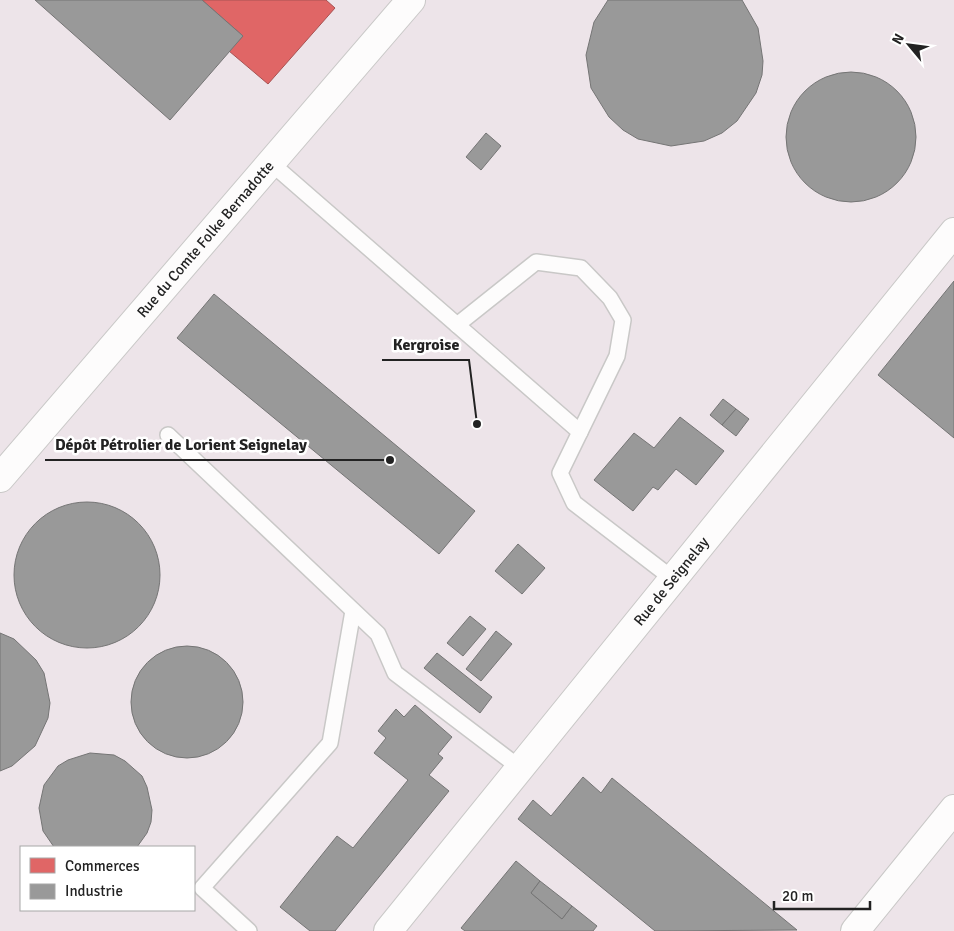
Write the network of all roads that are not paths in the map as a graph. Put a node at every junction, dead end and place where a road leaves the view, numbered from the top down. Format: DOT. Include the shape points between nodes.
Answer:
graph roads {
  1 [pos="411,0"];
  2 [pos="271,163"];
  3 [pos="954,232"];
  4 [pos="457,325"];
  5 [pos="580,432"];
  6 [pos="168,435"];
  7 [pos="0,478"];
  8 [pos="673,579"];
  9 [pos="353,611"];
  10 [pos="520,768"];
  11 [pos="954,809"];
  12 [pos="249,931"];
  13 [pos="388,931"];
  14 [pos="855,931"];
  1 -- 2 [label="street, Rue du Comte Folke Bernadotte"];
  2 -- 4 [label="lane"];
  2 -- 7 [label="street, Rue du Comte Folke Bernadotte"];
  3 -- 8 [label="street, Rue de Seignelay"];
  4 -- 5 [label="lane"];
  4 -- 5 [label="lane" via="536,262 581,268 610,298 623,320 617,356"];
  5 -- 8 [label="lane" via="560,473 574,503"];
  6 -- 9 [label="lane"];
  8 -- 10 [label="street, Rue de Seignelay"];
  9 -- 10 [label="lane" via="378,634 395,673"];
  9 -- 12 [label="lane" via="330,743 202,888"];
  10 -- 13 [label="street, Rue de Seignelay"];
  11 -- 14 [label="street"];
}
